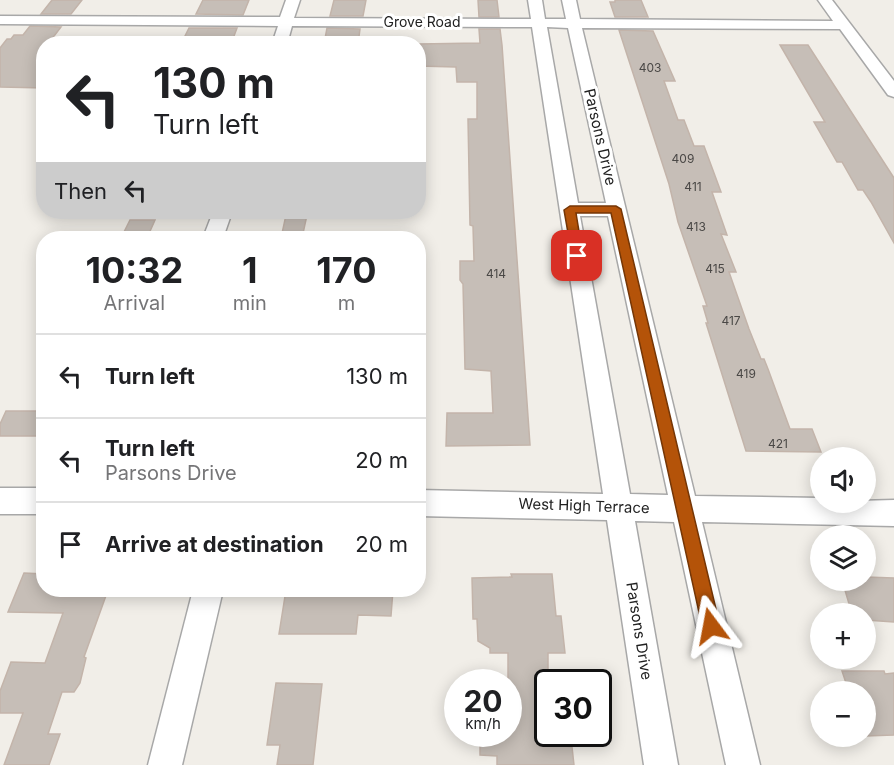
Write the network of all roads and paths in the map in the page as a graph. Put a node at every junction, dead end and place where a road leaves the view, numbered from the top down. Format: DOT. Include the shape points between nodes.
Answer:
graph roads {
  1 [pos="293,0"];
  2 [pos="825,0"];
  3 [pos="537,11"];
  4 [pos="572,12"];
  5 [pos="0,20"];
  6 [pos="286,21"];
  7 [pos="844,25"];
  8 [pos="281,36"];
  9 [pos="894,92"];
  10 [pos="616,209"];
  11 [pos="570,210"];
  12 [pos="0,501"];
  13 [pos="36,501"];
  14 [pos="426,503"];
  15 [pos="619,507"];
  16 [pos="684,510"];
  17 [pos="894,513"];
  18 [pos="206,597"];
  19 [pos="165,765"];
  20 [pos="661,765"];
  21 [pos="743,765"];
  1 -- 6 [label="street"];
  2 -- 7 [label="street"];
  3 -- 4 [label="street, Grove Road"];
  3 -- 6 [label="street, Grove Road"];
  3 -- 11 [label="street, Parsons Drive"];
  4 -- 7 [label="street, Grove Road"];
  4 -- 10 [label="street, Parsons Drive"];
  5 -- 6 [label="street, Grove Road"];
  6 -- 8 [label="street"];
  7 -- 9 [label="street"];
  10 -- 11 [label="street"];
  10 -- 16 [label="street, Parsons Drive"];
  11 -- 15 [label="street, Parsons Drive"];
  12 -- 13 [label="street"];
  14 -- 15 [label="street, West High Terrace"];
  15 -- 16 [label="street, West High Terrace"];
  15 -- 20 [label="street, Parsons Drive"];
  16 -- 17 [label="street, West High Terrace"];
  16 -- 21 [label="street, Parsons Drive"];
  18 -- 19 [label="street"];
}
